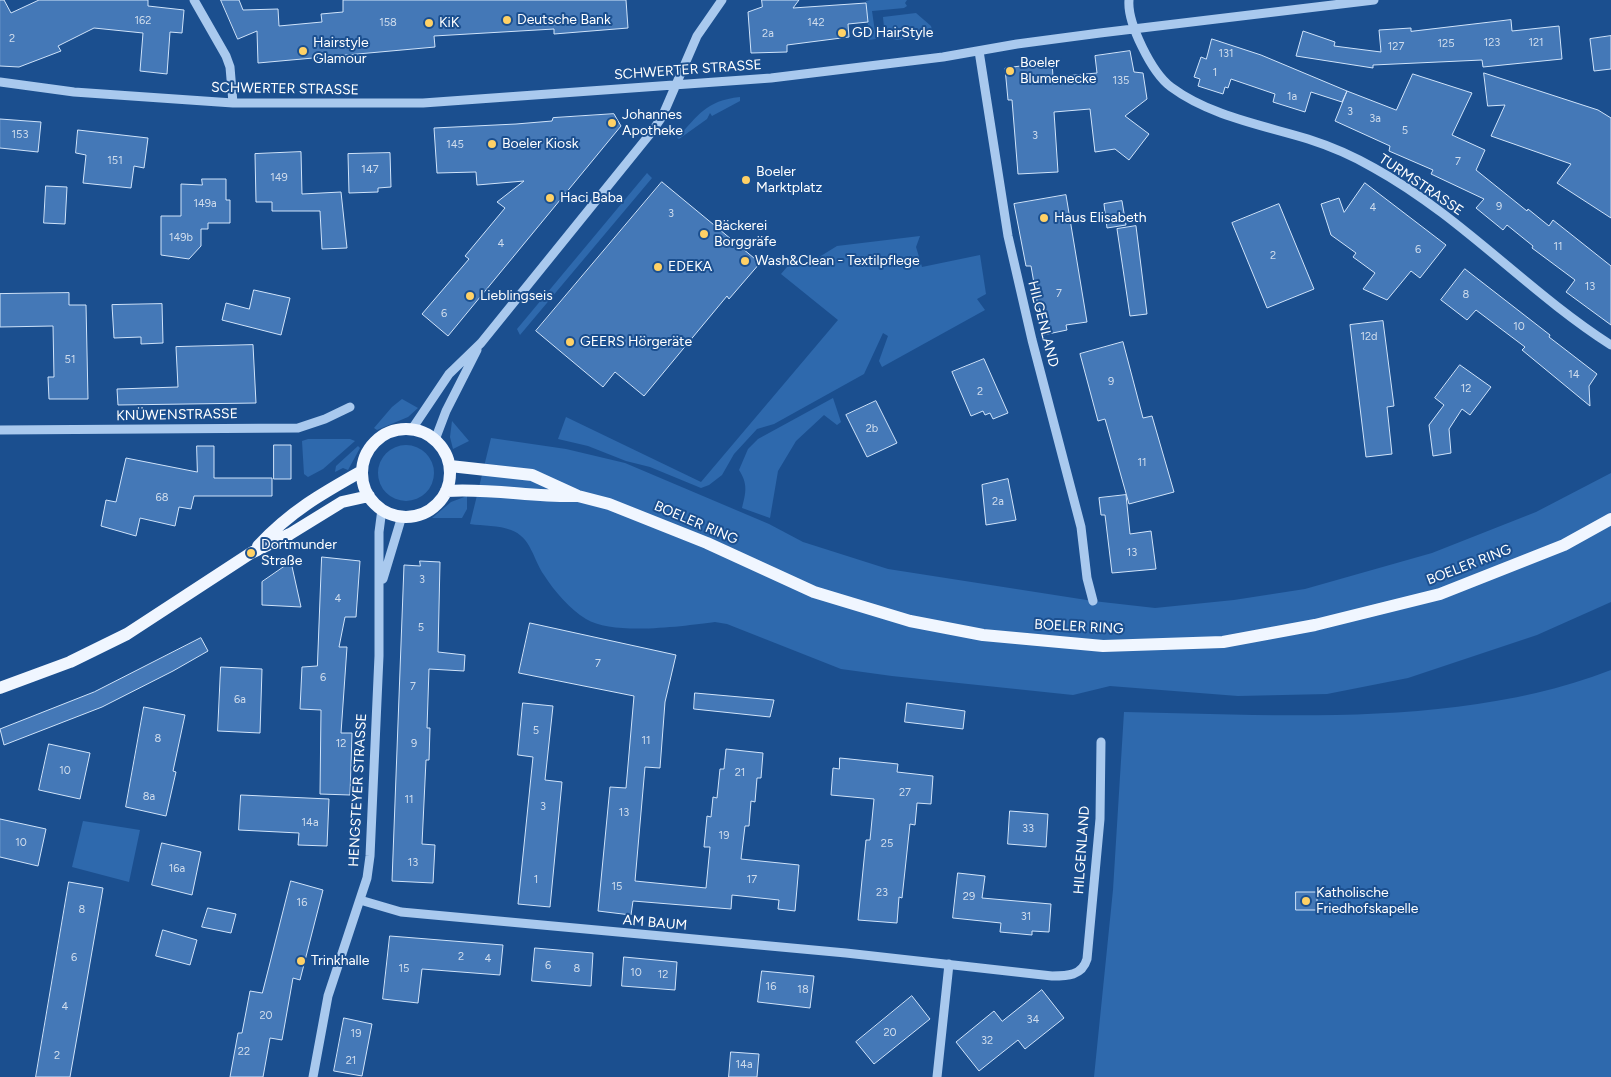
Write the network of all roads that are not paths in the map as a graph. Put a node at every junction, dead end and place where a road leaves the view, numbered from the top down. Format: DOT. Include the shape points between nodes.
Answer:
graph roads {
  1 [pos="194,0"];
  2 [pos="722,0"];
  3 [pos="1129,0"];
  4 [pos="1374,0"];
  5 [pos="1135,28"];
  6 [pos="979,51"];
  7 [pos="0,82"];
  8 [pos="677,84"];
  9 [pos="234,103"];
  10 [pos="481,343"];
  11 [pos="1611,345"];
  12 [pos="350,407"];
  13 [pos="412,429"];
  14 [pos="0,430"];
  15 [pos="435,440"];
  16 [pos="450,466"];
  17 [pos="362,471"];
  18 [pos="446,491"];
  19 [pos="369,496"];
  20 [pos="578,496"];
  21 [pos="382,509"];
  22 [pos="402,516"];
  23 [pos="1611,519"];
  24 [pos="251,553"];
  25 [pos="380,586"];
  26 [pos="1093,601"];
  27 [pos="0,688"];
  28 [pos="1100,742"];
  29 [pos="360,900"];
  30 [pos="1087,959"];
  31 [pos="949,964"];
  32 [pos="313,1077"];
  33 [pos="937,1077"];
  1 -- 9 [label="street" via="226,56"];
  2 -- 8 [label="street" via="697,36"];
  3 -- 5 [label="street, TURMSTRASSE"];
  4 -- 5 [label="street, SCHWERTER STRASSE"];
  5 -- 6 [label="street, SCHWERTER STRASSE"];
  5 -- 11 [label="street, TURMSTRASSE" via="1156,71 1170,86 1238,119 1311,140 1374,168 1444,214 1532,287"];
  6 -- 8 [label="street, SCHWERTER STRASSE" via="771,78"];
  6 -- 26 [label="street, HILGENLAND" via="1008,236 1081,527"];
  7 -- 9 [label="street, SCHWERTER STRASSE" via="74,92"];
  8 -- 9 [label="street, SCHWERTER STRASSE" via="423,104"];
  8 -- 10 [label="street" via="650,134"];
  10 -- 13 [label="street" via="449,374"];
  10 -- 15 [label="street"];
  12 -- 14 [label="street, KNÜWENSTRASSE" via="298,428"];
  13 -- 15 [label="main road"];
  13 -- 17 [label="main road" via="398,430 380,438 370,448"];
  15 -- 16 [label="main road" via="446,454"];
  16 -- 18 [label="main road"];
  16 -- 20 [label="main road, BOELER RING" via="532,475"];
  17 -- 19 [label="main road"];
  17 -- 24 [label="main road" via="282,521"];
  18 -- 20 [label="main road, BOELER RING" via="477,489"];
  18 -- 22 [label="main road" via="441,500 426,512"];
  19 -- 21 [label="main road"];
  19 -- 24 [label="main road" via="342,502"];
  20 -- 23 [label="main road, BOELER RING" via="609,504 707,543 814,592 910,621 983,635 1103,646 1223,642 1315,625 1440,594 1564,545"];
  21 -- 22 [label="main road"];
  21 -- 25 [label="street, HENGSTEYER STRASSE"];
  22 -- 25 [label="street, HENGSTEYER STRASSE"];
  24 -- 27 [label="main road" via="126,634 70,662"];
  25 -- 29 [label="street, HENGSTEYER STRASSE" via="371,847"];
  28 -- 30 [label="street, HILGENLAND" via="1100,819"];
  29 -- 31 [label="street, AM BAUM" via="400,912"];
  29 -- 32 [label="street, HENGSTEYER STRASSE" via="328,996"];
  30 -- 31 [label="street, AM BAUM" via="1078,972 1064,976"];
  31 -- 33 [label="street"];
}
